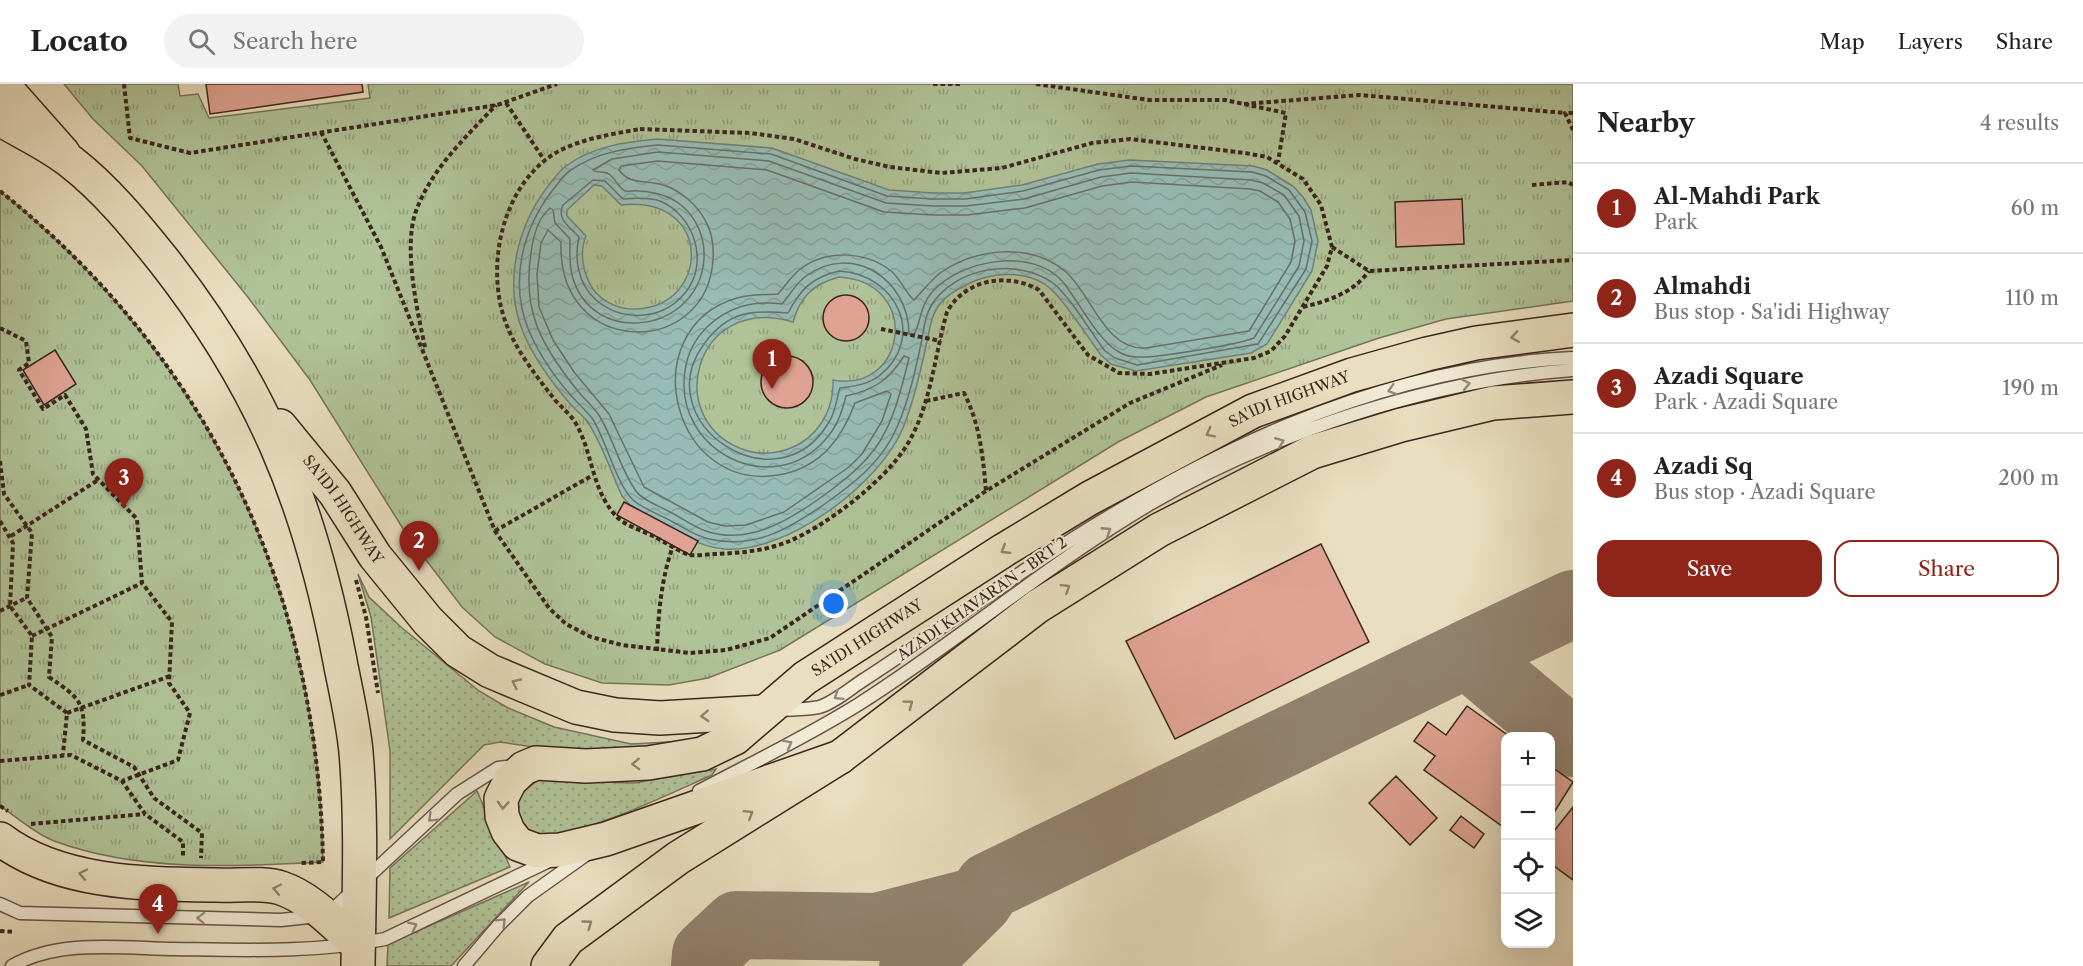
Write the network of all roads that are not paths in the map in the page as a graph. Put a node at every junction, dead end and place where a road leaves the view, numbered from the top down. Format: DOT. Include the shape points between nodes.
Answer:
graph roads {
  1 [pos="2,84"];
  2 [pos="0,119"];
  3 [pos="70,161"];
  4 [pos="1573,330"];
  5 [pos="1573,358"];
  6 [pos="1573,370"];
  7 [pos="252,391"];
  8 [pos="1573,397"];
  9 [pos="764,712"];
  10 [pos="840,757"];
  11 [pos="536,763"];
  12 [pos="13,832"];
  13 [pos="606,839"];
  14 [pos="359,884"];
  15 [pos="0,904"];
  16 [pos="327,915"];
  17 [pos="358,955"];
  18 [pos="12,966"];
  19 [pos="464,966"];
  20 [pos="548,966"];
  1 -- 3 [label="main road"];
  2 -- 3 [label="main road"];
  3 -- 7 [label="main road" via="148,240 197,303"];
  4 -- 9 [label="main road, SA'IDI HIGHWAY, one-way" via="1486,341 1427,354 1352,375 1253,411 1080,503 805,678"];
  5 -- 9 [label="lane, AZADI KHAVARAN - BRT 2, one-way" via="1419,381 1257,437 1121,507 820,707"];
  13 -- 6 [label="lane, AZADI KHAVARAN - BRT 2, one-way" via="859,704 1075,552 1149,505 1211,473 1275,444 1417,395 1483,380"];
  9 -- 7 [label="main road, SA'IDI HIGHWAY, one-way" via="660,718 615,715 555,700 458,651 375,556 335,493"];
  7 -- 14 [label="main road" via="284,460 322,574 356,750"];
  10 -- 8 [label="main road, one-way" via="1038,606 1159,530 1312,452 1493,403"];
  9 -- 11 [label="main road, one-way" via="735,738 702,754 648,763"];
  10 -- 13 [label="main road"];
  20 -- 10 [label="main road, one-way" via="568,939 678,858"];
  11 -- 13 [label="main road, one-way" via="510,781 501,799 502,816 518,844 537,851 560,850"];
  11 -- 14 [label="lane, one-way" via="498,768 457,794"];
  16 -- 12 [label="main road, one-way" via="280,888 86,876 39,863"];
  17 -- 13 [label="lane, one-way" via="534,867"];
  19 -- 13 [label="lane, AZADI KHAVARAN - BRT 2, one-way" via="528,896"];
  14 -- 16 [label="lane"];
  14 -- 17 [label="main road"];
  16 -- 15 [label="lane, one-way" via="281,920 20,913"];
  16 -- 17 [label="main road"];
  17 -- 18 [label="lane" via="92,948 44,952"];
}
